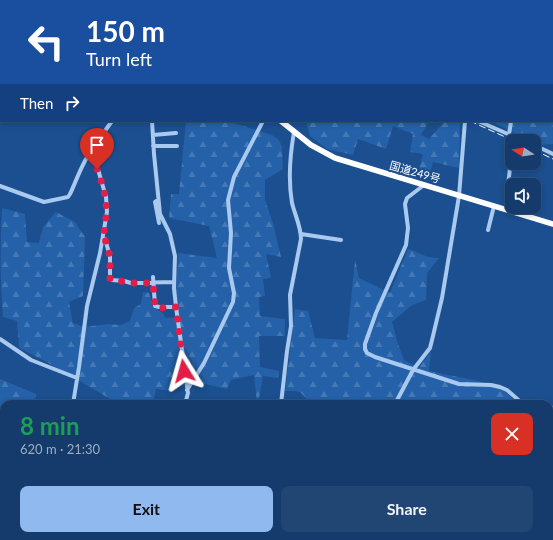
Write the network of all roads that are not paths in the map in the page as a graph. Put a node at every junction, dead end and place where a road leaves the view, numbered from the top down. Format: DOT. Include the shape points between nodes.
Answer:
graph roads {
  1 [pos="111,122"];
  2 [pos="152,122"];
  3 [pos="262,122"];
  4 [pos="282,122"];
  5 [pos="465,122"];
  6 [pos="480,122"];
  7 [pos="511,122"];
  8 [pos="294,132"];
  9 [pos="176,133"];
  10 [pos="507,134"];
  11 [pos="509,134"];
  12 [pos="153,135"];
  13 [pos="98,145"];
  14 [pos="153,146"];
  15 [pos="177,146"];
  16 [pos="541,148"];
  17 [pos="553,154"];
  18 [pos="424,185"];
  19 [pos="0,186"];
  20 [pos="459,196"];
  21 [pos="158,200"];
  22 [pos="494,206"];
  23 [pos="505,209"];
  24 [pos="522,214"];
  25 [pos="159,223"];
  26 [pos="553,224"];
  27 [pos="488,230"];
  28 [pos="301,234"];
  29 [pos="103,239"];
  30 [pos="341,240"];
  31 [pos="153,277"];
  32 [pos="174,282"];
  33 [pos="153,283"];
  34 [pos="176,307"];
  35 [pos="0,339"];
  36 [pos="413,370"];
  37 [pos="77,378"];
  38 [pos="187,390"];
  39 [pos="74,400"];
  40 [pos="186,400"];
  41 [pos="281,400"];
  42 [pos="397,400"];
  43 [pos="518,400"];
  1 -- 13 [label="street"];
  2 -- 12 [label="street"];
  3 -- 38 [label="street" via="234,177 228,200 231,233 229,268 234,293 233,302 204,363"];
  4 -- 8 [label="highway, 国道249号"];
  5 -- 20 [label="street"];
  6 -- 10 [label="street"];
  7 -- 11 [label="street"];
  8 -- 18 [label="highway, 国道249号" via="335,158"];
  8 -- 28 [label="street" via="289,184"];
  9 -- 12 [label="street"];
  12 -- 14 [label="street"];
  13 -- 19 [label="street" via="89,154 68,197 41,201"];
  13 -- 29 [label="street" via="96,166 107,205"];
  14 -- 15 [label="street"];
  14 -- 21 [label="street"];
  16 -- 17 [label="street"];
  18 -- 20 [label="highway, 国道249号"];
  18 -- 36 [label="street" via="405,201 408,228 406,245 376,313 365,347 370,356"];
  20 -- 22 [label="highway, 国道249号"];
  20 -- 36 [label="street" via="434,336 430,348"];
  21 -- 25 [label="street" via="155,202"];
  21 -- 32 [label="street" via="160,214 174,247"];
  22 -- 23 [label="highway, 国道249号"];
  22 -- 27 [label="street"];
  24 -- 26 [label="highway, 国道249号"];
  28 -- 30 [label="street"];
  28 -- 41 [label="street" via="290,295 291,326"];
  29 -- 33 [label="street" via="110,253 112,280"];
  29 -- 37 [label="street" via="87,306"];
  31 -- 33 [label="street"];
  32 -- 33 [label="street"];
  32 -- 34 [label="street"];
  33 -- 34 [label="street" via="155,306"];
  34 -- 38 [label="street"];
  35 -- 37 [label="street" via="31,360"];
  36 -- 42 [label="street"];
  36 -- 43 [label="street" via="459,384 500,387"];
  37 -- 39 [label="street"];
  38 -- 40 [label="street"];
}
